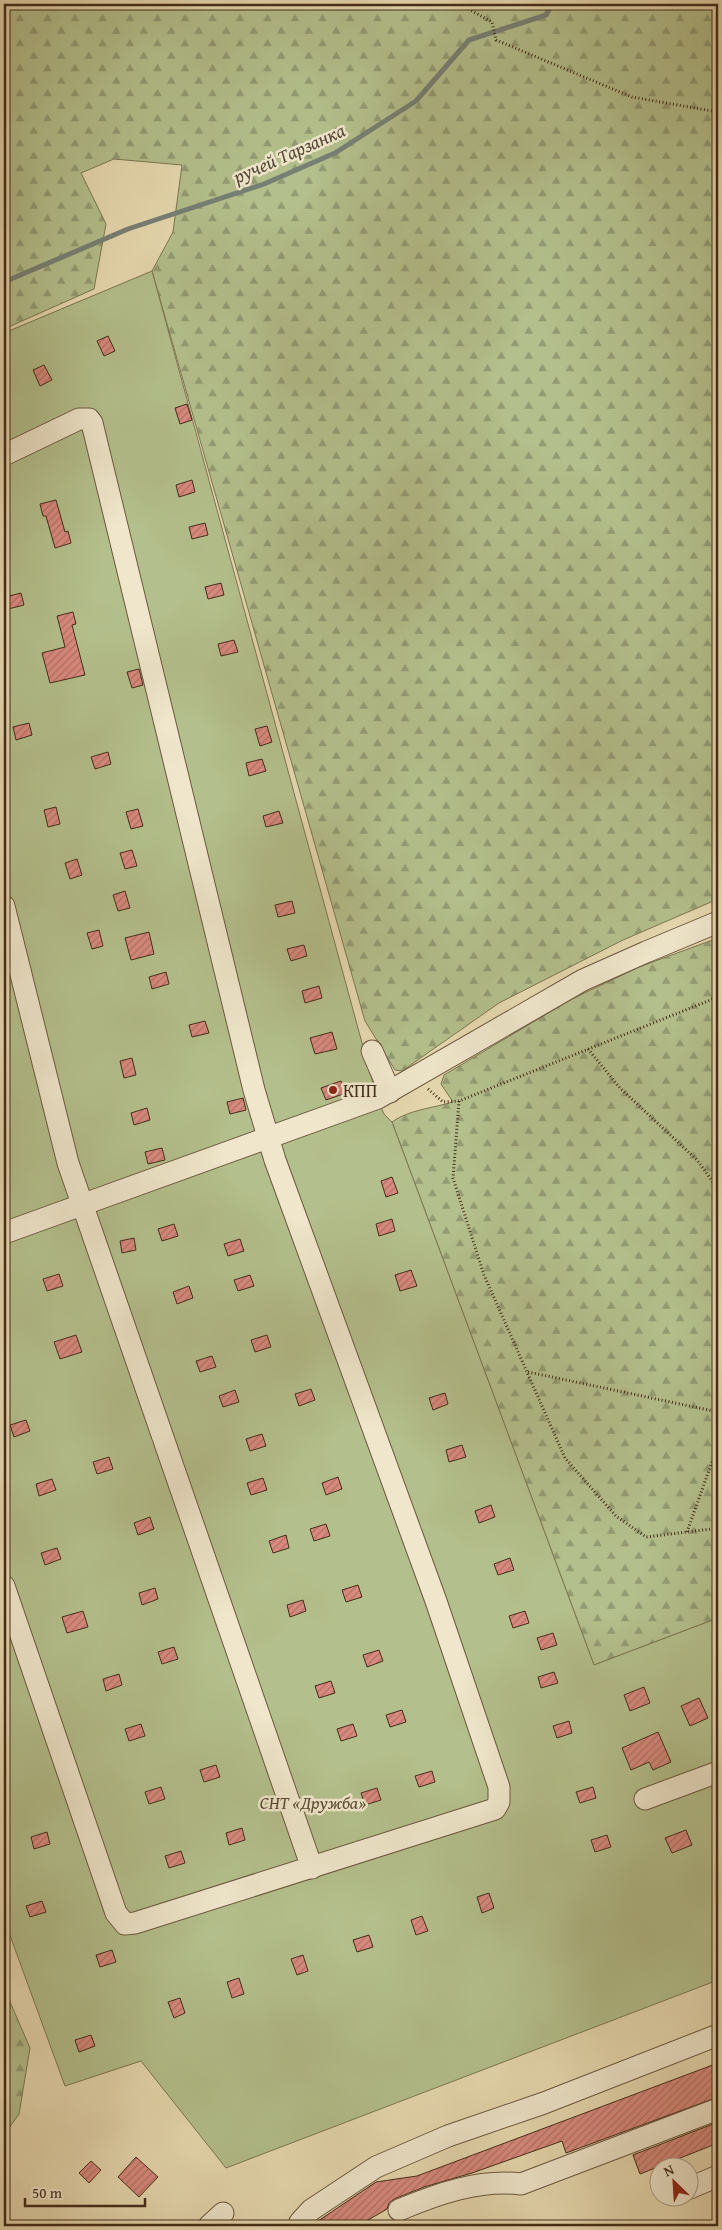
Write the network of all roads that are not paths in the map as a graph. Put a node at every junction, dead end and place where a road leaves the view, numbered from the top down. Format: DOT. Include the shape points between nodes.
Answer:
graph roads {
  1 [pos="4,455"];
  2 [pos="4,906"];
  3 [pos="718,922"];
  4 [pos="372,1051"];
  5 [pos="390,1092"];
  6 [pos="268,1136"];
  7 [pos="83,1204"];
  8 [pos="4,1233"];
  9 [pos="4,1586"];
  10 [pos="718,1772"];
  11 [pos="645,1798"];
  12 [pos="312,1868"];
  13 [pos="718,2035"];
  14 [pos="718,2109"];
  15 [pos="718,2176"];
  16 [pos="700,2184"];
  17 [pos="399,2210"];
  18 [pos="298,2225"];
  1 -- 6 [label="street" via="79,419 89,419 92,423 254,1090"];
  2 -- 7 [label="street" via="60,1134"];
  3 -- 5 [label="street" via="583,980"];
  4 -- 5 [label="street"];
  5 -- 6 [label="street"];
  6 -- 7 [label="street"];
  6 -- 12 [label="street" via="436,1601 500,1794 495,1809"];
  7 -- 8 [label="street"];
  7 -- 12 [label="street"];
  9 -- 12 [label="street" via="125,1924"];
  10 -- 11 [label="street"];
  13 -- 18 [label="street" via="448,2136 376,2167 311,2210"];
  14 -- 17 [label="street" via="521,2184 477,2185 429,2197"];
  15 -- 16 [label="street"];
}
